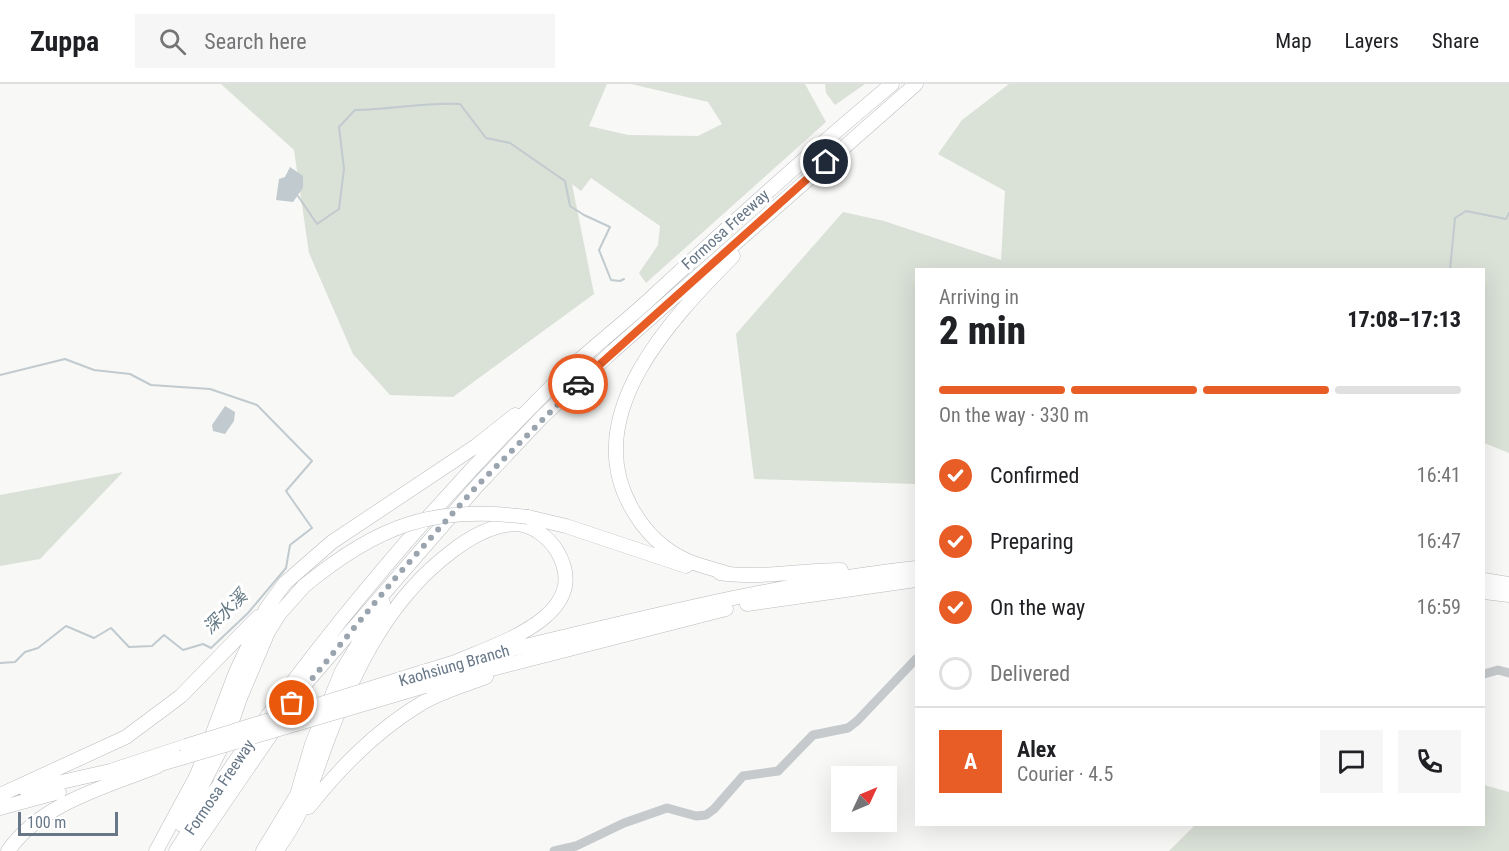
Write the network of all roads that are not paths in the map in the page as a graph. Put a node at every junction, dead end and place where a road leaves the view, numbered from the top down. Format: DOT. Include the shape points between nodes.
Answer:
graph roads {
  1 [pos="892,84"];
  2 [pos="916,84"];
  3 [pos="757,224"];
  4 [pos="561,377"];
  5 [pos="915,568"];
  6 [pos="888,571"];
  7 [pos="729,574"];
  8 [pos="397,576"];
  9 [pos="915,580"];
  10 [pos="1485,580"];
  11 [pos="1509,584"];
  12 [pos="1485,592"];
  13 [pos="1509,596"];
  14 [pos="266,609"];
  15 [pos="550,652"];
  16 [pos="915,660"];
  17 [pos="453,663"];
  18 [pos="1509,673"];
  19 [pos="1485,674"];
  20 [pos="424,679"];
  21 [pos="179,755"];
  22 [pos="0,795"];
  23 [pos="0,808"];
  24 [pos="295,825"];
  25 [pos="8,851"];
  26 [pos="156,851"];
  27 [pos="168,851"];
  28 [pos="176,851"];
  29 [pos="190,851"];
  30 [pos="263,851"];
  31 [pos="276,851"];
  32 [pos="554,851"];
  1 -- 4 [label="highway, Formosa Freeway" via="744,210"];
  2 -- 3 [label="highway, Formosa Freeway"];
  3 -- 7 [label="highway" via="748,240 708,282 644,363 629,388 616,429 620,481 638,519 650,534 684,559"];
  3 -- 8 [label="highway, Formosa Freeway" via="543,417"];
  4 -- 14 [label="highway" via="476,446 325,547 285,583"];
  4 -- 28 [label="highway, Formosa Freeway" via="366,587 207,801"];
  5 -- 6 [label="highway, Kaohsiung Branch"];
  6 -- 7 [label="highway"];
  6 -- 17 [label="highway, Kaohsiung Branch" via="809,582"];
  7 -- 27 [label="highway, bridge" via="694,568 566,526 485,512 416,522 349,551 304,586 268,632 227,736"];
  8 -- 29 [label="highway, Formosa Freeway" via="306,683"];
  8 -- 30 [label="highway" via="342,670 312,744 297,795"];
  9 -- 15 [label="highway, Kaohsiung Branch" via="741,605"];
  10 -- 11 [label="highway"];
  12 -- 13 [label="highway"];
  14 -- 22 [label="highway" via="181,696 126,737"];
  14 -- 26 [label="highway" via="236,672 197,775"];
  15 -- 20 [label="highway, Kaohsiung Branch"];
  15 -- 24 [label="highway" via="541,661 486,677 414,708 359,749"];
  16 -- 32 [label="street" via="848,728 813,735 778,771 743,777 705,815 667,808 576,846"];
  17 -- 20 [label="highway, Kaohsiung Branch"];
  17 -- 24 [label="highway" via="536,626 558,605 565,584 563,563 540,533 517,524 481,532 439,561 417,582 365,654"];
  18 -- 19 [label="street" via="1498,670"];
  20 -- 21 [label="highway, Kaohsiung Branch, bridge"];
  21 -- 22 [label="highway, Kaohsiung Branch"];
  21 -- 23 [label="highway, Kaohsiung Branch"];
  21 -- 25 [label="highway" via="44,815 25,829"];
  24 -- 31 [label="highway"];
}
